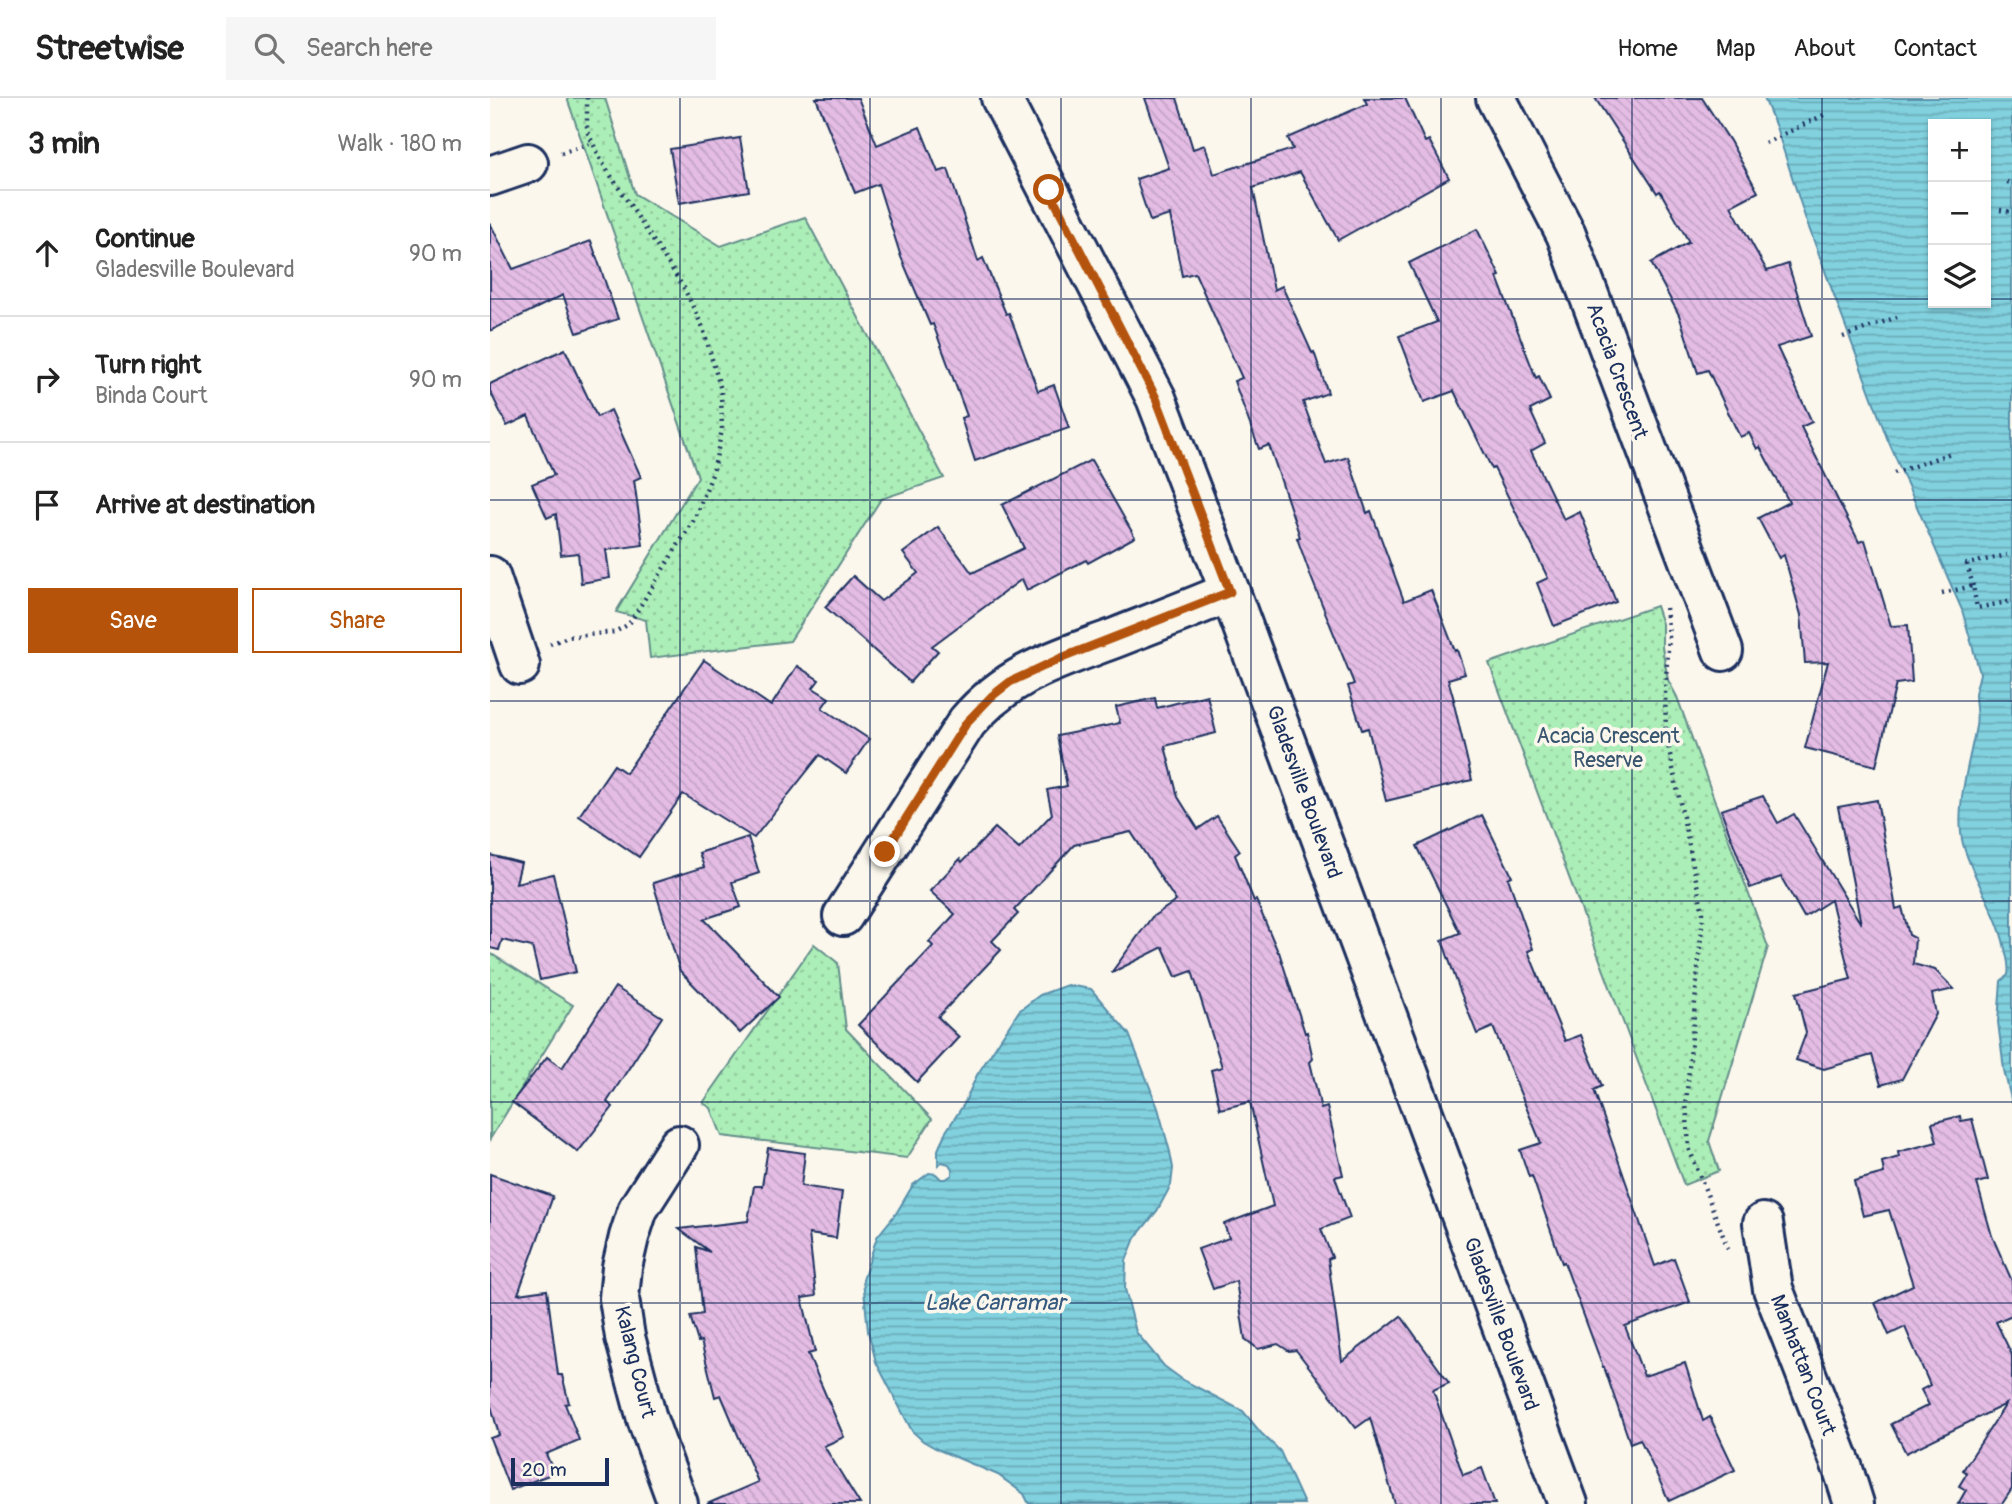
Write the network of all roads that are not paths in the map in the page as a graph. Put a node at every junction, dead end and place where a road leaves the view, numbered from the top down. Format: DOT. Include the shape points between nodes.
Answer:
graph roads {
  1 [pos="1001,98"];
  2 [pos="1496,98"];
  3 [pos="528,163"];
  4 [pos="490,176"];
  5 [pos="490,576"];
  6 [pos="1230,592"];
  7 [pos="1723,651"];
  8 [pos="520,664"];
  9 [pos="843,916"];
  10 [pos="679,1145"];
  11 [pos="1763,1223"];
  12 [pos="678,1504"];
  13 [pos="1568,1504"];
  14 [pos="1854,1504"];
  1 -- 6 [label="street, Gladesville Boulevard" via="1156,398"];
  2 -- 7 [label="street, Acacia Crescent" via="1566,234"];
  3 -- 4 [label="street"];
  5 -- 8 [label="street"];
  6 -- 9 [label="street" via="1042,666 992,696 967,722"];
  6 -- 13 [label="street, Gladesville Boulevard"];
  10 -- 12 [label="street, Kalang Court" via="638,1209 618,1298 648,1419"];
  11 -- 14 [label="street, Manhattan Court" via="1773,1289"];
}
